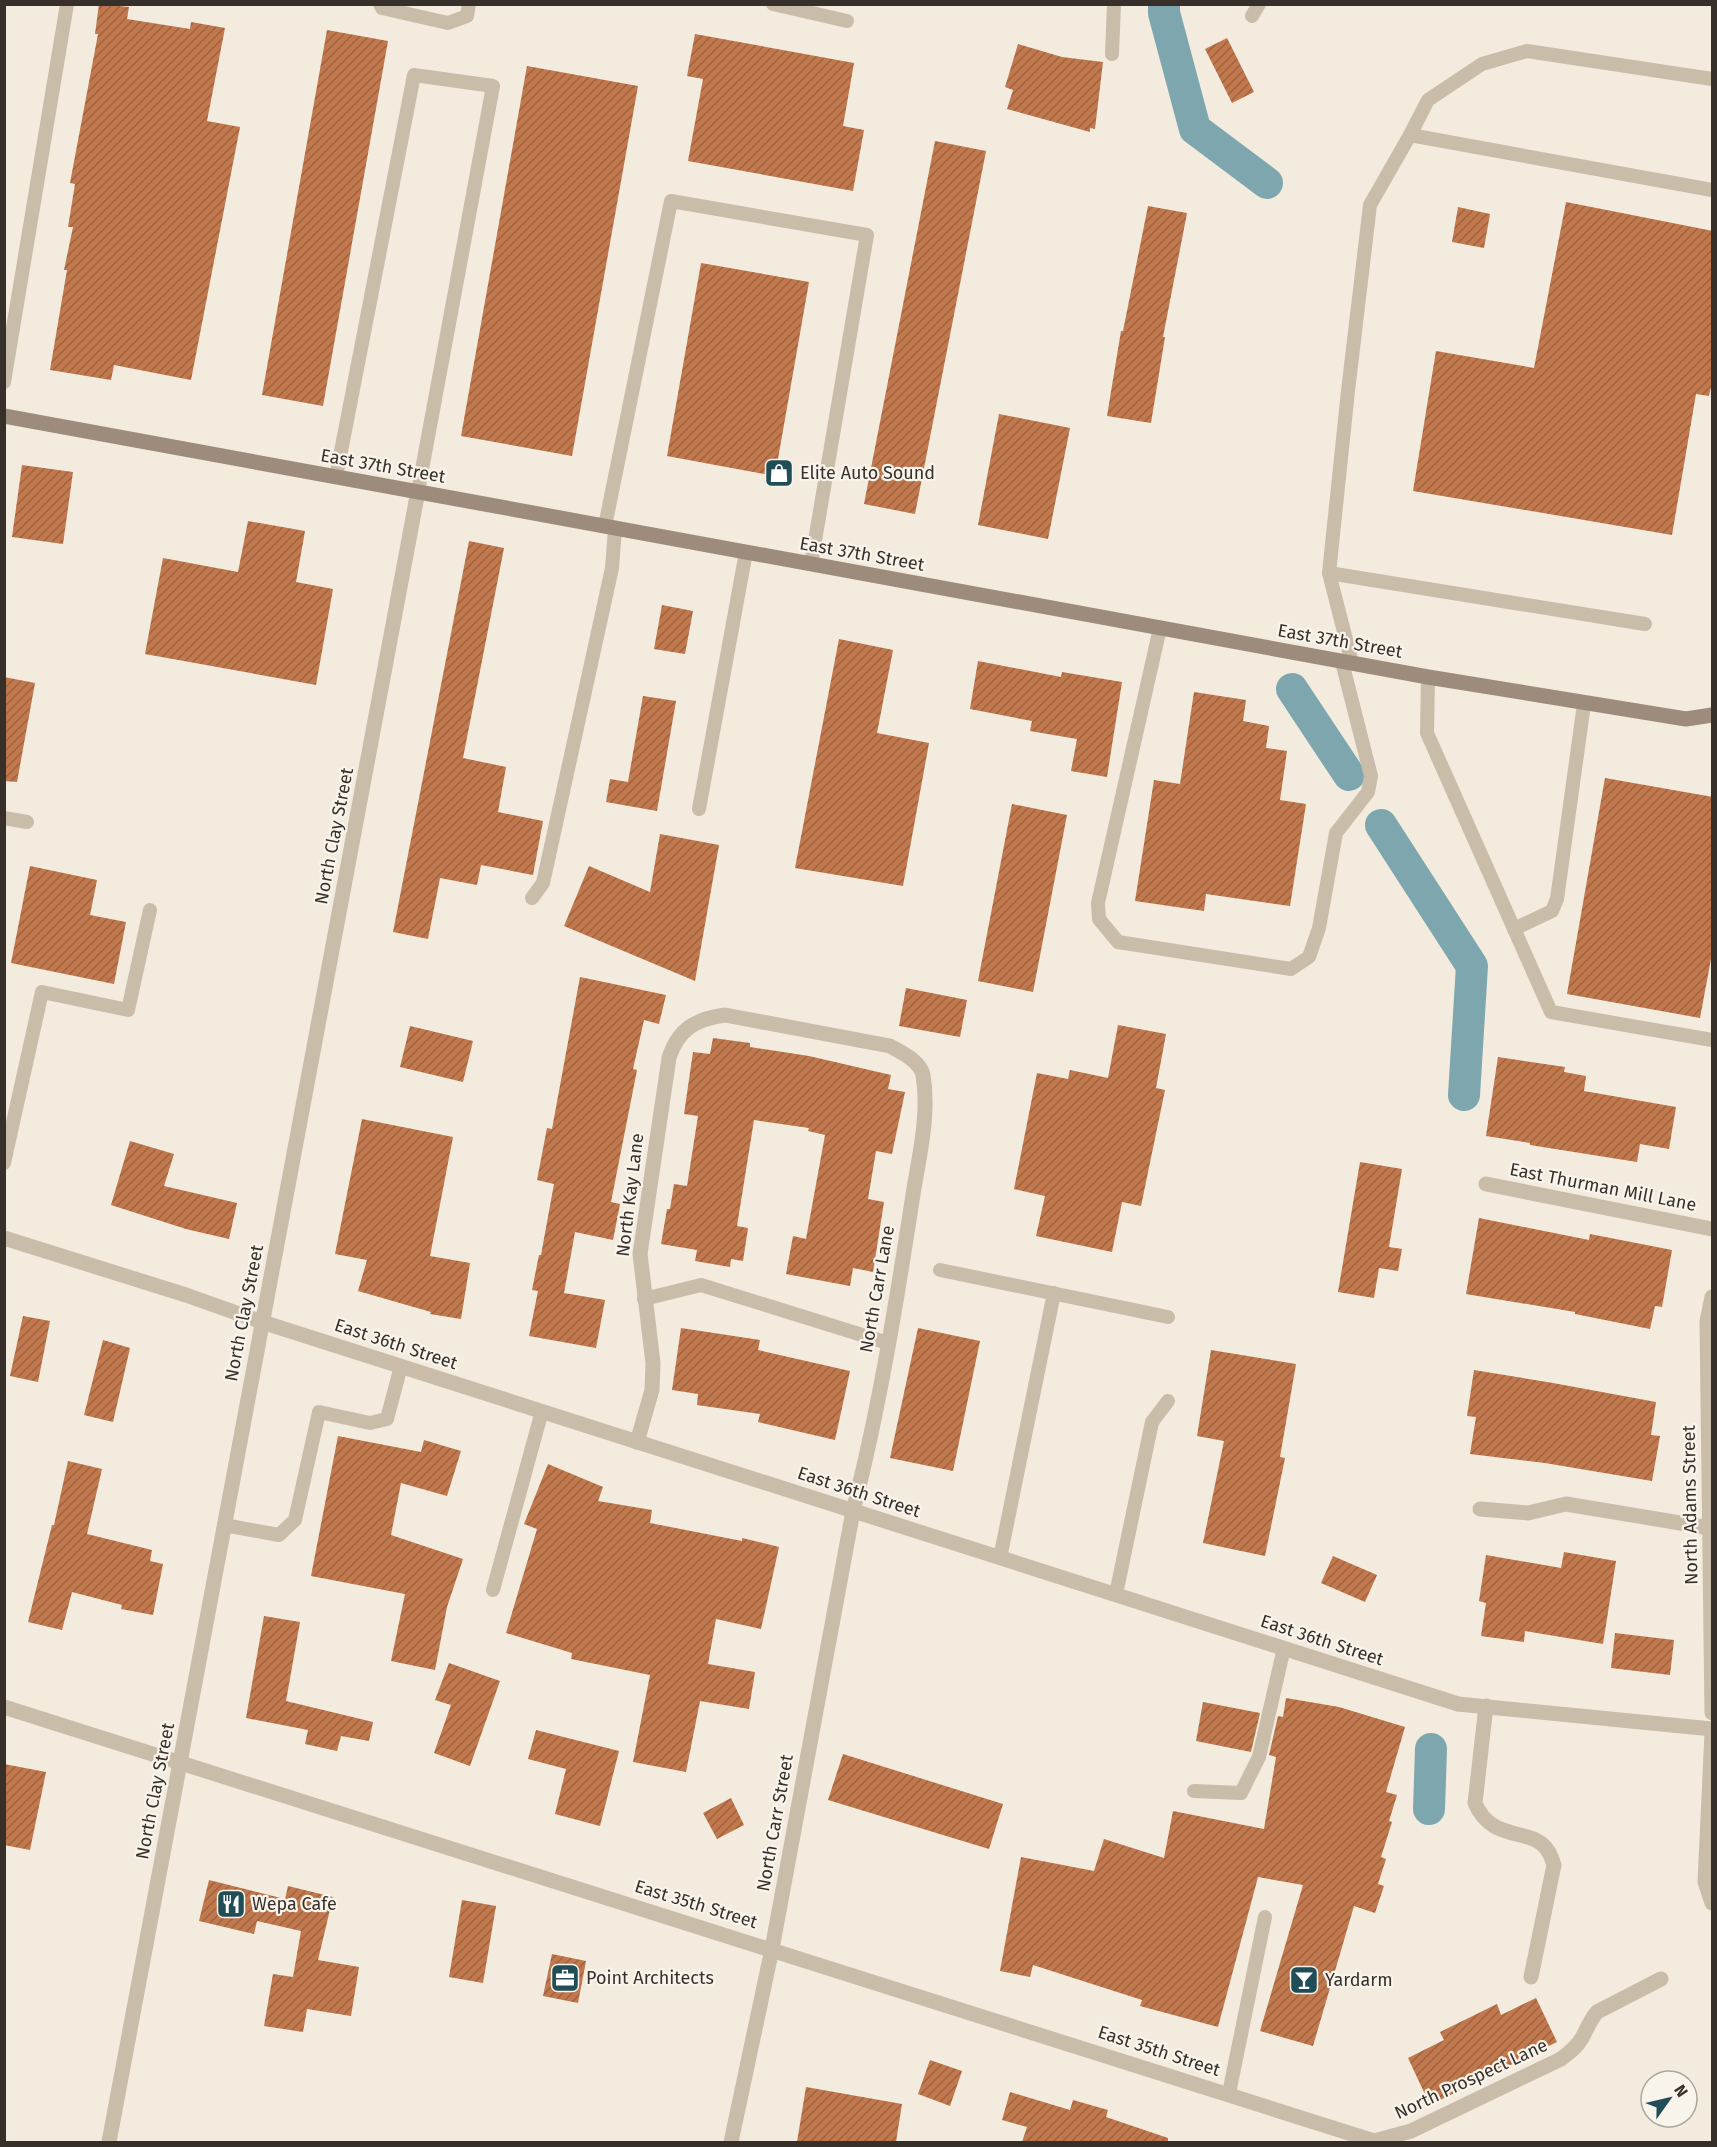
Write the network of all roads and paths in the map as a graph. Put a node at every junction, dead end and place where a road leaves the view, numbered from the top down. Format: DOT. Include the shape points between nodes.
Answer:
graph roads {
  1 [pos="67,4"];
  2 [pos="380,4"];
  3 [pos="469,4"];
  4 [pos="772,4"];
  5 [pos="1114,4"];
  6 [pos="847,21"];
  7 [pos="1112,54"];
  8 [pos="1713,79"];
  9 [pos="1410,135"];
  10 [pos="1713,190"];
  11 [pos="4,382"];
  12 [pos="4,416"];
  13 [pos="336,477"];
  14 [pos="418,491"];
  15 [pos="610,527"];
  16 [pos="746,552"];
  17 [pos="811,564"];
  18 [pos="1329,573"];
  19 [pos="1645,624"];
  20 [pos="1160,628"];
  21 [pos="1347,663"];
  22 [pos="1428,677"];
  23 [pos="1584,704"];
  24 [pos="1713,716"];
  25 [pos="699,809"];
  26 [pos="4,818"];
  27 [pos="27,822"];
  28 [pos="532,898"];
  29 [pos="150,910"];
  30 [pos="1514,929"];
  31 [pos="1713,1040"];
  32 [pos="923,1072"];
  33 [pos="4,1163"];
  34 [pos="1486,1184"];
  35 [pos="1713,1228"];
  36 [pos="4,1238"];
  37 [pos="940,1270"];
  38 [pos="1054,1293"];
  39 [pos="1713,1297"];
  40 [pos="644,1299"];
  41 [pos="1168,1317"];
  42 [pos="262,1322"];
  43 [pos="888,1343"];
  44 [pos="401,1366"];
  45 [pos="1168,1401"];
  46 [pos="542,1412"];
  47 [pos="637,1442"];
  48 [pos="1480,1509"];
  49 [pos="853,1511"];
  50 [pos="224,1525"];
  51 [pos="1710,1528"];
  52 [pos="1000,1557"];
  53 [pos="493,1590"];
  54 [pos="1116,1594"];
  55 [pos="1284,1648"];
  56 [pos="1486,1706"];
  57 [pos="4,1707"];
  58 [pos="1713,1713"];
  59 [pos="1713,1731"];
  60 [pos="180,1763"];
  61 [pos="1194,1791"];
  62 [pos="1713,1903"];
  63 [pos="1265,1917"];
  64 [pos="772,1949"];
  65 [pos="1531,1977"];
  66 [pos="1661,1979"];
  67 [pos="1229,2093"];
  68 [pos="1374,2141"];
  69 [pos="109,2142"];
  70 [pos="731,2142"];
  1 -- 11 [label="lane"];
  2 -- 3 [label="lane" via="382,8 448,23 467,16"];
  4 -- 6 [label="lane"];
  5 -- 7 [label="lane"];
  8 -- 9 [label="lane" via="1527,51 1482,64 1428,100"];
  9 -- 10 [label="lane"];
  9 -- 18 [label="lane" via="1371,206"];
  12 -- 13 [label="street, East 37th Street"];
  13 -- 14 [label="street, East 37th Street"];
  13 -- 14 [label="lane" via="414,75 492,86"];
  14 -- 15 [label="street, East 37th Street"];
  14 -- 42 [label="street, North Clay Street"];
  15 -- 16 [label="street, East 37th Street"];
  15 -- 17 [label="lane" via="671,201 867,235"];
  15 -- 28 [label="lane" via="612,568 543,883"];
  16 -- 17 [label="street, East 37th Street"];
  16 -- 25 [label="lane"];
  17 -- 20 [label="street, East 37th Street"];
  18 -- 19 [label="lane"];
  18 -- 21 [label="lane"];
  20 -- 21 [label="street, East 37th Street"];
  20 -- 21 [label="lane" via="1098,903 1099,919 1118,942 1291,969 1309,957 1319,928 1336,833 1368,792 1371,776"];
  21 -- 22 [label="street, East 37th Street"];
  22 -- 23 [label="street, East 37th Street"];
  22 -- 30 [label="lane" via="1427,733"];
  23 -- 24 [label="street, East 37th Street" via="1686,719"];
  23 -- 30 [label="lane" via="1557,899 1552,910"];
  26 -- 27 [label="lane"];
  29 -- 33 [label="lane" via="128,1010 42,992"];
  30 -- 31 [label="lane" via="1551,1012"];
  32 -- 40 [label="street, North Kay Lane" via="909,1056 890,1046 725,1015 705,1018 688,1028 674,1043 669,1058 641,1243"];
  32 -- 43 [label="street, North Carr Lane" via="926,1108"];
  34 -- 35 [label="street, East Thurman Mill Lane"];
  36 -- 42 [label="street, East 36th Street"];
  37 -- 38 [label="lane"];
  38 -- 41 [label="lane"];
  38 -- 52 [label="lane"];
  39 -- 51 [label="street, North Adams Street" via="1707,1321"];
  40 -- 43 [label="lane" via="701,1286"];
  40 -- 47 [label="street, North Kay Lane" via="653,1363 652,1390"];
  42 -- 44 [label="street, East 36th Street"];
  42 -- 50 [label="street, North Clay Street"];
  43 -- 49 [label="street, North Carr Lane"];
  44 -- 46 [label="street, East 36th Street"];
  44 -- 50 [label="lane" via="387,1419 370,1423 319,1412 294,1520 279,1535"];
  45 -- 54 [label="lane" via="1152,1422"];
  46 -- 47 [label="street, East 36th Street"];
  46 -- 53 [label="lane"];
  47 -- 49 [label="street, East 36th Street"];
  48 -- 51 [label="street" via="1528,1514 1566,1504"];
  49 -- 52 [label="street, East 36th Street"];
  49 -- 64 [label="street, North Carr Street"];
  50 -- 60 [label="street, North Clay Street"];
  51 -- 58 [label="street, North Adams Street"];
  52 -- 54 [label="street, East 36th Street"];
  54 -- 55 [label="street, East 36th Street"];
  55 -- 56 [label="street, East 36th Street" via="1458,1704"];
  55 -- 61 [label="lane" via="1259,1757 1241,1793"];
  56 -- 59 [label="street, East 36th Street"];
  56 -- 65 [label="street" via="1475,1803 1480,1816 1497,1829 1534,1840 1548,1850 1554,1865"];
  57 -- 60 [label="street, East 35th Street"];
  59 -- 62 [label="street" via="1705,1882"];
  60 -- 64 [label="street, East 35th Street"];
  60 -- 69 [label="street, North Clay Street"];
  63 -- 67 [label="lane"];
  64 -- 67 [label="street, East 35th Street"];
  64 -- 70 [label="street, North Carr Street"];
  66 -- 68 [label="street, North Prospect Lane" via="1596,2012 1582,2039 1561,2059 1411,2131"];
  67 -- 68 [label="street, East 35th Street"];
}
